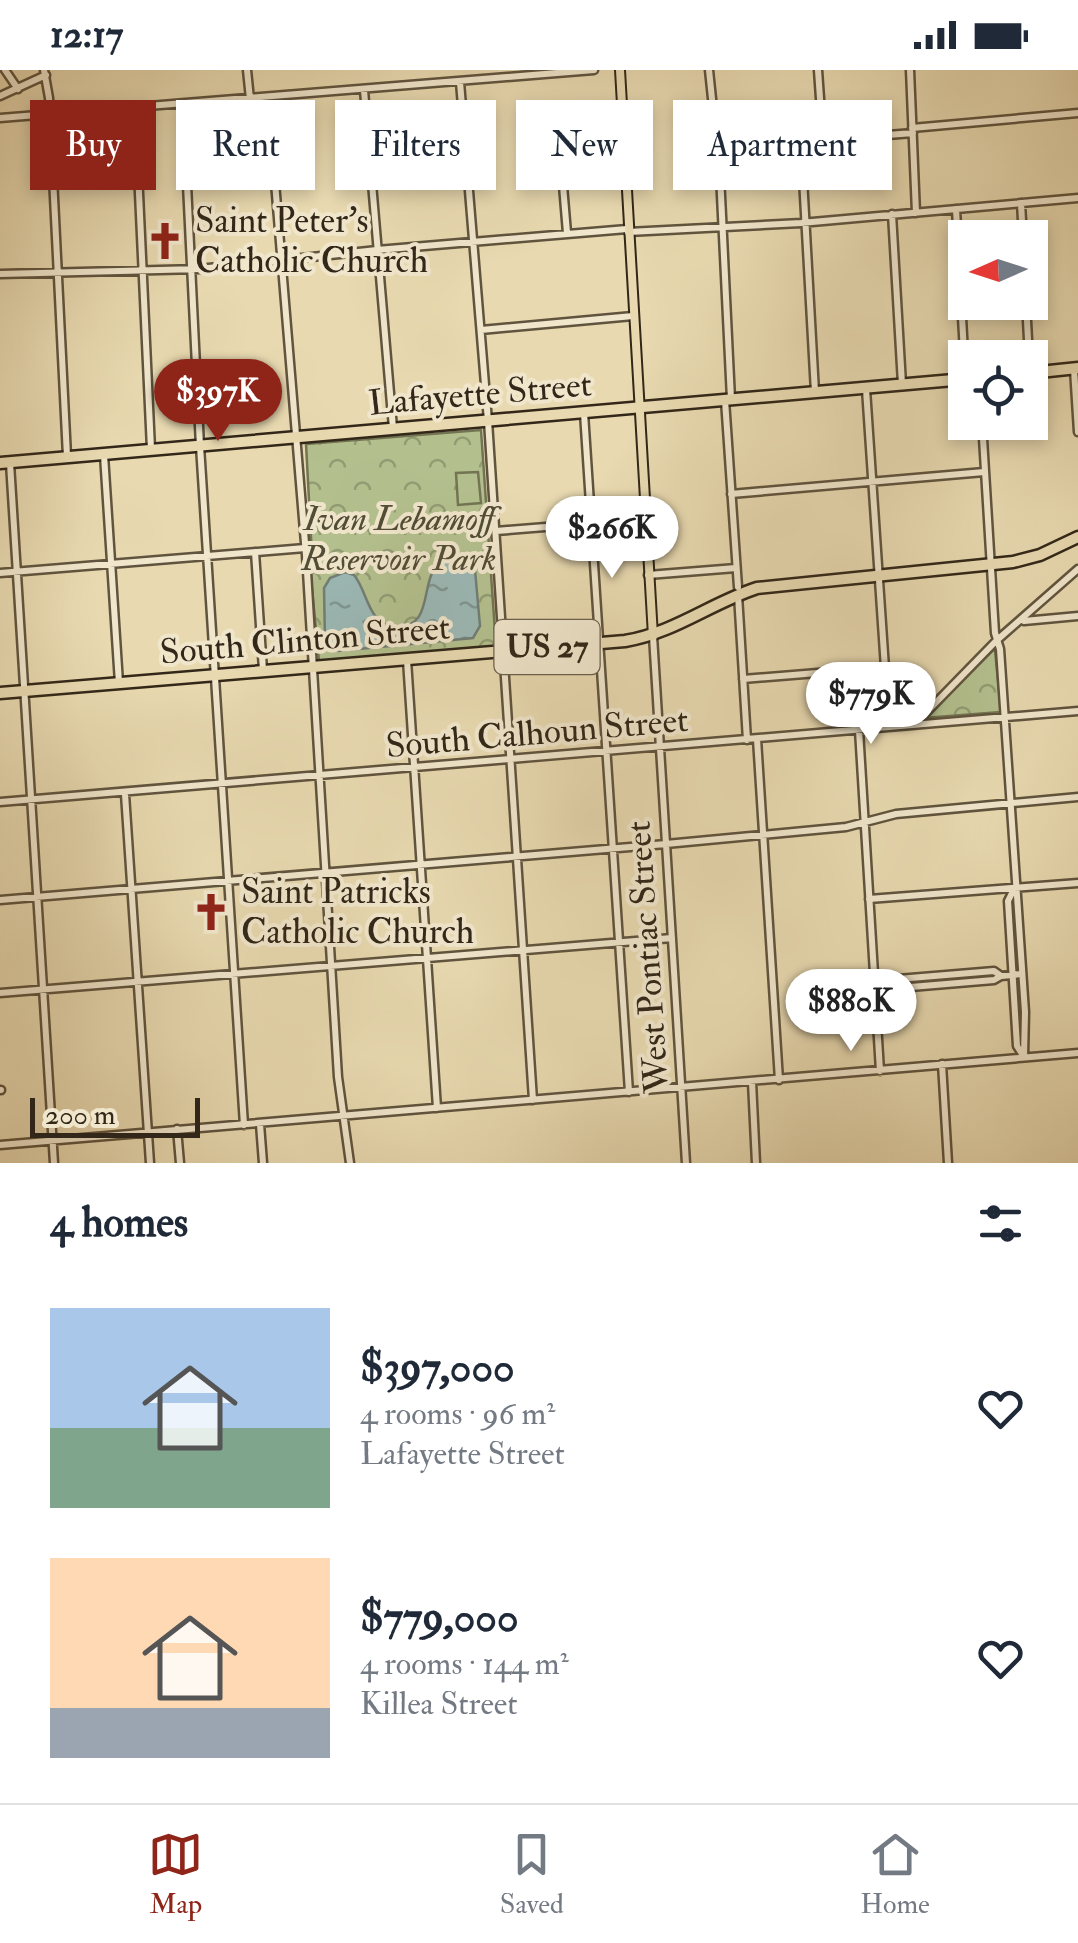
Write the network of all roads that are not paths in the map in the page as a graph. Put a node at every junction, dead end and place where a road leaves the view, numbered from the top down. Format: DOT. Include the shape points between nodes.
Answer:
graph roads {
  1 [pos="4,70"];
  2 [pos="247,70"];
  3 [pos="594,70"];
  4 [pos="620,70"];
  5 [pos="709,70"];
  6 [pos="818,70"];
  7 [pos="910,70"];
  8 [pos="45,72"];
  9 [pos="460,82"];
  10 [pos="18,89"];
  11 [pos="364,90"];
  12 [pos="0,96"];
  13 [pos="268,98"];
  14 [pos="250,99"];
  15 [pos="48,100"];
  16 [pos="237,100"];
  17 [pos="820,100"];
  18 [pos="1078,113"];
  19 [pos="30,116"];
  20 [pos="0,118"];
  21 [pos="913,131"];
  22 [pos="892,133"];
  23 [pos="53,190"];
  24 [pos="139,190"];
  25 [pos="188,190"];
  26 [pos="563,190"];
  27 [pos="804,190"];
  28 [pos="1078,198"];
  29 [pos="1021,203"];
  30 [pos="956,209"];
  31 [pos="916,213"];
  32 [pos="892,214"];
  33 [pos="1022,220"];
  34 [pos="806,222"];
  35 [pos="722,227"];
  36 [pos="627,230"];
  37 [pos="567,233"];
  38 [pos="473,242"];
  39 [pos="378,250"];
  40 [pos="282,260"];
  41 [pos="192,269"];
  42 [pos="143,270"];
  43 [pos="57,271"];
  44 [pos="0,274"];
  45 [pos="633,316"];
  46 [pos="482,330"];
  47 [pos="963,340"];
  48 [pos="1076,368"];
  49 [pos="1048,369"];
  50 [pos="948,380"];
  51 [pos="902,384"];
  52 [pos="866,388"];
  53 [pos="816,392"];
  54 [pos="728,400"];
  55 [pos="638,408"];
  56 [pos="584,412"];
  57 [pos="488,421"];
  58 [pos="393,429"];
  59 [pos="1078,432"];
  60 [pos="296,438"];
  61 [pos="983,440"];
  62 [pos="200,446"];
  63 [pos="150,449"];
  64 [pos="104,454"];
  65 [pos="67,456"];
  66 [pos="5,462"];
  67 [pos="984,472"];
  68 [pos="873,482"];
  69 [pos="731,494"];
  70 [pos="645,519"];
  71 [pos="590,524"];
  72 [pos="496,531"];
  73 [pos="1078,538"];
  74 [pos="305,548"];
  75 [pos="255,552"];
  76 [pos="208,556"];
  77 [pos="112,564"];
  78 [pos="990,565"];
  79 [pos="736,568"];
  80 [pos="1078,569"];
  81 [pos="16,572"];
  82 [pos="0,573"];
  83 [pos="648,575"];
  84 [pos="879,575"];
  85 [pos="738,591"];
  86 [pos="1078,616"];
  87 [pos="1023,621"];
  88 [pos="653,636"];
  89 [pos="996,641"];
  90 [pos="598,642"];
  91 [pos="503,651"];
  92 [pos="407,658"];
  93 [pos="311,668"];
  94 [pos="263,670"];
  95 [pos="842,671"];
  96 [pos="215,675"];
  97 [pos="743,679"];
  98 [pos="120,683"];
  99 [pos="24,692"];
  100 [pos="0,693"];
  101 [pos="1078,711"];
  102 [pos="1005,717"];
  103 [pos="914,725"];
  104 [pos="889,727"];
  105 [pos="859,730"];
  106 [pos="757,739"];
  107 [pos="747,740"];
  108 [pos="660,748"];
  109 [pos="606,752"];
  110 [pos="510,760"];
  111 [pos="414,768"];
  112 [pos="318,776"];
  113 [pos="222,786"];
  114 [pos="125,794"];
  115 [pos="1078,797"];
  116 [pos="32,800"];
  117 [pos="0,802"];
  118 [pos="1011,802"];
  119 [pos="864,823"];
  120 [pos="763,835"];
  121 [pos="666,844"];
  122 [pos="612,848"];
  123 [pos="516,856"];
  124 [pos="420,865"];
  125 [pos="324,873"];
  126 [pos="228,881"];
  127 [pos="1078,883"];
  128 [pos="132,888"];
  129 [pos="1014,888"];
  130 [pos="36,896"];
  131 [pos="869,899"];
  132 [pos="0,900"];
  133 [pos="672,938"];
  134 [pos="619,942"];
  135 [pos="523,950"];
  136 [pos="427,958"];
  137 [pos="330,966"];
  138 [pos="234,974"];
  139 [pos="1013,974"];
  140 [pos="1022,974"];
  141 [pos="138,983"];
  142 [pos="875,985"];
  143 [pos="42,990"];
  144 [pos="0,994"];
  145 [pos="1078,1054"];
  146 [pos="1024,1057"];
  147 [pos="942,1064"];
  148 [pos="880,1071"];
  149 [pos="779,1080"];
  150 [pos="752,1082"];
  151 [pos="682,1088"];
  152 [pos="629,1092"];
  153 [pos="533,1100"];
  154 [pos="437,1108"];
  155 [pos="344,1116"];
  156 [pos="260,1124"];
  157 [pos="244,1125"];
  158 [pos="177,1129"];
  159 [pos="148,1132"];
  160 [pos="52,1140"];
  161 [pos="0,1145"];
  162 [pos="54,1163"];
  163 [pos="150,1163"];
  164 [pos="180,1163"];
  165 [pos="262,1163"];
  166 [pos="350,1163"];
  167 [pos="686,1163"];
  168 [pos="756,1163"];
  169 [pos="948,1163"];
  1 -- 10 [label="street"];
  2 -- 14 [label="street"];
  3 -- 9 [label="street"];
  4 -- 36 [label="main road"];
  5 -- 35 [label="street"];
  6 -- 17 [label="street"];
  7 -- 21 [label="street"];
  8 -- 10 [label="street"];
  8 -- 15 [label="street"];
  9 -- 11 [label="street"];
  9 -- 38 [label="street"];
  10 -- 12 [label="street"];
  11 -- 13 [label="street"];
  11 -- 39 [label="street"];
  13 -- 14 [label="street"];
  13 -- 40 [label="street"];
  14 -- 16 [label="street"];
  18 -- 21 [label="street"];
  19 -- 20 [label="street"];
  21 -- 22 [label="street"];
  21 -- 31 [label="street"];
  23 -- 43 [label="street"];
  24 -- 42 [label="street"];
  25 -- 41 [label="street"];
  26 -- 37 [label="street"];
  27 -- 34 [label="street"];
  28 -- 29 [label="street"];
  29 -- 30 [label="street"];
  29 -- 33 [label="street"];
  30 -- 31 [label="street"];
  30 -- 47 [label="street"];
  31 -- 32 [label="street"];
  32 -- 34 [label="street"];
  32 -- 51 [label="street"];
  34 -- 35 [label="street"];
  34 -- 53 [label="street"];
  35 -- 36 [label="street"];
  35 -- 54 [label="street"];
  36 -- 37 [label="street"];
  36 -- 45 [label="main road"];
  37 -- 38 [label="street"];
  38 -- 39 [label="street"];
  38 -- 46 [label="street"];
  39 -- 40 [label="street"];
  39 -- 58 [label="street"];
  40 -- 41 [label="street"];
  40 -- 60 [label="street"];
  41 -- 42 [label="street"];
  41 -- 62 [label="street"];
  42 -- 43 [label="street"];
  42 -- 63 [label="street"];
  43 -- 44 [label="street"];
  43 -- 65 [label="street"];
  45 -- 46 [label="street"];
  45 -- 55 [label="main road"];
  46 -- 57 [label="street"];
  48 -- 49 [label="highway"];
  48 -- 59 [label="street"];
  50 -- 51 [label="highway, Lafayette Street"];
  51 -- 52 [label="highway, Lafayette Street"];
  52 -- 53 [label="highway, Lafayette Street"];
  52 -- 68 [label="street"];
  53 -- 54 [label="highway, Lafayette Street"];
  54 -- 55 [label="highway, Lafayette Street"];
  54 -- 69 [label="street"];
  55 -- 56 [label="highway, Lafayette Street"];
  55 -- 70 [label="main road"];
  56 -- 57 [label="highway, Lafayette Street"];
  56 -- 71 [label="street"];
  57 -- 58 [label="highway, Lafayette Street"];
  57 -- 72 [label="street"];
  58 -- 60 [label="highway, Lafayette Street"];
  60 -- 62 [label="highway, Lafayette Street"];
  60 -- 74 [label="street"];
  61 -- 67 [label="street"];
  62 -- 63 [label="highway, Lafayette Street"];
  62 -- 76 [label="street"];
  63 -- 64 [label="highway, Lafayette Street"];
  64 -- 65 [label="highway, Lafayette Street"];
  64 -- 77 [label="street"];
  65 -- 66 [label="highway, Lafayette Street"];
  66 -- 81 [label="street"];
  67 -- 68 [label="street"];
  67 -- 78 [label="street"];
  68 -- 69 [label="street"];
  68 -- 84 [label="street"];
  69 -- 79 [label="street"];
  70 -- 71 [label="street"];
  70 -- 83 [label="main road"];
  71 -- 72 [label="street"];
  71 -- 90 [label="street"];
  72 -- 91 [label="street"];
  73 -- 78 [label="highway, South Clinton Street / US 27" via="1040,555"];
  74 -- 75 [label="street"];
  74 -- 93 [label="street"];
  75 -- 76 [label="street"];
  75 -- 94 [label="street"];
  76 -- 77 [label="street"];
  76 -- 96 [label="street"];
  77 -- 81 [label="street"];
  77 -- 98 [label="street"];
  78 -- 84 [label="highway, South Clinton Street / US 27"];
  78 -- 89 [label="street"];
  79 -- 83 [label="street"];
  79 -- 85 [label="street"];
  80 -- 87 [label="street"];
  81 -- 82 [label="street"];
  81 -- 99 [label="street"];
  83 -- 88 [label="main road"];
  84 -- 85 [label="highway, South Clinton Street / US 27"];
  84 -- 104 [label="street"];
  85 -- 88 [label="highway, South Clinton Street / US 27"];
  85 -- 97 [label="street"];
  86 -- 87 [label="street"];
  87 -- 89 [label="street"];
  88 -- 90 [label="highway, South Clinton Street / US 27"];
  88 -- 108 [label="street, West Pontiac Street"];
  89 -- 102 [label="street"];
  89 -- 103 [label="street"];
  90 -- 91 [label="highway, South Clinton Street / US 27"];
  90 -- 109 [label="street"];
  91 -- 92 [label="highway, South Clinton Street / US 27"];
  91 -- 110 [label="street"];
  92 -- 93 [label="highway, South Clinton Street / US 27"];
  92 -- 111 [label="street"];
  93 -- 94 [label="highway, South Clinton Street / US 27"];
  93 -- 112 [label="street"];
  94 -- 96 [label="highway, South Clinton Street / US 27"];
  95 -- 97 [label="street"];
  96 -- 98 [label="highway, South Clinton Street / US 27"];
  96 -- 113 [label="street"];
  97 -- 107 [label="street"];
  98 -- 99 [label="highway, South Clinton Street / US 27"];
  99 -- 100 [label="highway, South Clinton Street / US 27"];
  99 -- 116 [label="street"];
  101 -- 102 [label="street, South Calhoun Street"];
  102 -- 103 [label="street, South Calhoun Street"];
  102 -- 118 [label="street"];
  103 -- 104 [label="street, South Calhoun Street"];
  104 -- 105 [label="street, South Calhoun Street"];
  105 -- 106 [label="street, South Calhoun Street"];
  105 -- 119 [label="street"];
  106 -- 107 [label="street, South Calhoun Street"];
  106 -- 120 [label="street"];
  107 -- 108 [label="street, South Calhoun Street"];
  108 -- 109 [label="street, South Calhoun Street"];
  108 -- 121 [label="street, West Pontiac Street"];
  109 -- 110 [label="street, South Calhoun Street"];
  109 -- 122 [label="street"];
  110 -- 111 [label="street, South Calhoun Street"];
  110 -- 123 [label="street"];
  111 -- 112 [label="street, South Calhoun Street"];
  111 -- 124 [label="street"];
  112 -- 113 [label="street, South Calhoun Street"];
  112 -- 125 [label="street"];
  113 -- 114 [label="street, South Calhoun Street"];
  113 -- 126 [label="street"];
  114 -- 116 [label="street, South Calhoun Street"];
  114 -- 128 [label="street"];
  115 -- 118 [label="street"];
  116 -- 117 [label="street, South Calhoun Street"];
  116 -- 130 [label="street"];
  118 -- 119 [label="street"];
  118 -- 129 [label="street"];
  119 -- 120 [label="street"];
  119 -- 131 [label="street"];
  120 -- 121 [label="street"];
  120 -- 149 [label="street"];
  121 -- 122 [label="street"];
  121 -- 133 [label="street, West Pontiac Street"];
  122 -- 123 [label="street"];
  122 -- 134 [label="street"];
  123 -- 124 [label="street"];
  123 -- 135 [label="street"];
  124 -- 125 [label="street"];
  124 -- 136 [label="street"];
  125 -- 126 [label="street"];
  125 -- 137 [label="street"];
  126 -- 128 [label="street"];
  126 -- 138 [label="street"];
  127 -- 129 [label="street"];
  128 -- 130 [label="street"];
  128 -- 141 [label="street"];
  129 -- 131 [label="street"];
  129 -- 139 [label="street" via="1008,901"];
  129 -- 140 [label="street"];
  130 -- 132 [label="street"];
  130 -- 143 [label="street"];
  131 -- 142 [label="street"];
  133 -- 134 [label="street"];
  133 -- 151 [label="street, West Pontiac Street"];
  134 -- 135 [label="street"];
  134 -- 152 [label="street"];
  135 -- 136 [label="street"];
  135 -- 153 [label="street"];
  136 -- 137 [label="street"];
  136 -- 154 [label="street"];
  137 -- 138 [label="street"];
  137 -- 155 [label="street"];
  138 -- 141 [label="street"];
  138 -- 157 [label="street"];
  139 -- 140 [label="street"];
  139 -- 142 [label="street"];
  139 -- 146 [label="street" via="1017,1046"];
  140 -- 146 [label="street"];
  141 -- 143 [label="street"];
  141 -- 159 [label="street"];
  142 -- 148 [label="street"];
  143 -- 144 [label="street"];
  143 -- 160 [label="street"];
  145 -- 146 [label="street"];
  146 -- 147 [label="street"];
  147 -- 148 [label="street"];
  147 -- 169 [label="street"];
  148 -- 149 [label="street"];
  149 -- 150 [label="street"];
  150 -- 151 [label="street"];
  150 -- 168 [label="street"];
  151 -- 152 [label="street"];
  151 -- 167 [label="street, West Pontiac Street"];
  152 -- 153 [label="street"];
  153 -- 154 [label="street"];
  154 -- 155 [label="street"];
  155 -- 156 [label="street"];
  155 -- 166 [label="street"];
  156 -- 157 [label="street"];
  156 -- 165 [label="street"];
  157 -- 158 [label="street"];
  158 -- 159 [label="street"];
  158 -- 164 [label="street"];
  159 -- 160 [label="street"];
  159 -- 163 [label="street"];
  160 -- 161 [label="street"];
  160 -- 162 [label="street"];
}
